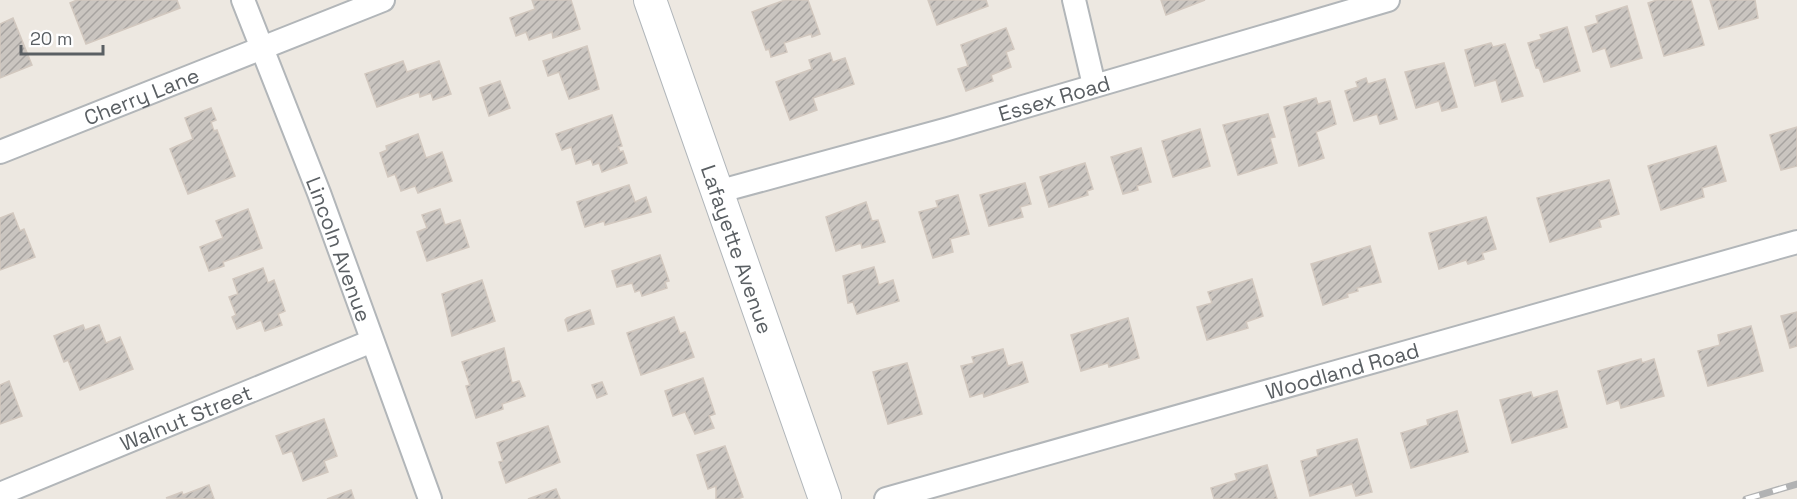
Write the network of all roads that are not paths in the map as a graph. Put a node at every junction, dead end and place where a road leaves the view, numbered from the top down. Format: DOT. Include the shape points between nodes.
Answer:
graph roads {
  1 [pos="243,0"];
  2 [pos="383,0"];
  3 [pos="650,0"];
  4 [pos="1074,0"];
  5 [pos="1388,0"];
  6 [pos="263,48"];
  7 [pos="1094,85"];
  8 [pos="0,152"];
  9 [pos="717,192"];
  10 [pos="1797,242"];
  11 [pos="372,341"];
  12 [pos="0,494"];
  13 [pos="430,499"];
  14 [pos="825,499"];
  15 [pos="886,499"];
  1 -- 6 [label="street, Lincoln Avenue"];
  2 -- 6 [label="street, Cherry Lane"];
  3 -- 9 [label="street, Lafayette Avenue"];
  4 -- 7 [label="street"];
  5 -- 7 [label="street, Essex Road"];
  6 -- 8 [label="street, Cherry Lane"];
  6 -- 11 [label="street, Lincoln Avenue"];
  7 -- 9 [label="street, Essex Road"];
  9 -- 14 [label="street, Lafayette Avenue"];
  10 -- 15 [label="street, Woodland Road"];
  11 -- 12 [label="street, Walnut Street"];
  11 -- 13 [label="street, Lincoln Avenue"];
}
